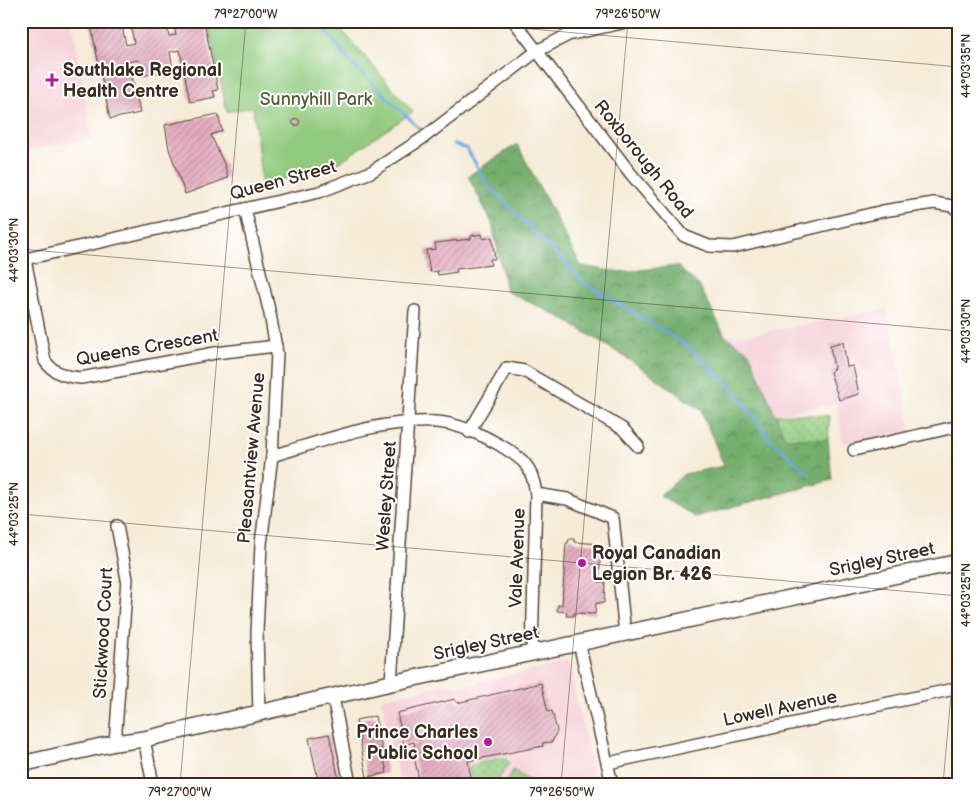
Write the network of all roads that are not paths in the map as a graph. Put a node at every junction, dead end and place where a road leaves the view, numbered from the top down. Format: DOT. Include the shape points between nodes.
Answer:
graph roads {
  1 [pos="514,21"];
  2 [pos="631,21"];
  3 [pos="537,51"];
  4 [pos="245,209"];
  5 [pos="959,211"];
  6 [pos="23,259"];
  7 [pos="415,311"];
  8 [pos="276,346"];
  9 [pos="408,422"];
  10 [pos="959,426"];
  11 [pos="469,432"];
  12 [pos="638,446"];
  13 [pos="854,450"];
  14 [pos="272,456"];
  15 [pos="536,494"];
  16 [pos="117,526"];
  17 [pos="959,562"];
  18 [pos="625,634"];
  19 [pos="579,643"];
  20 [pos="532,653"];
  21 [pos="391,683"];
  22 [pos="959,688"];
  23 [pos="333,697"];
  24 [pos="259,714"];
  25 [pos="144,739"];
  26 [pos="115,743"];
  27 [pos="608,763"];
  28 [pos="21,764"];
  29 [pos="152,784"];
  30 [pos="350,784"];
  31 [pos="612,784"];
  1 -- 3 [label="street, Roxborough Road"];
  2 -- 3 [label="street, Queen Street" via="568,35"];
  3 -- 4 [label="street, Queen Street" via="423,138 371,172 319,192"];
  3 -- 5 [label="street, Roxborough Road" via="631,174 684,236 709,246 733,247 883,211 934,203 952,206"];
  4 -- 6 [label="street, Queen Street"];
  4 -- 8 [label="street, Pleasantview Avenue"];
  6 -- 8 [label="street, Queens Crescent" via="45,361 51,370 68,377 81,378 222,352"];
  7 -- 9 [label="street, Wesley Street"];
  8 -- 14 [label="street, Pleasantview Avenue"];
  9 -- 11 [label="street, Vale Avenue" via="438,422"];
  9 -- 14 [label="street, Vale Avenue" via="361,429"];
  9 -- 21 [label="street, Wesley Street"];
  10 -- 13 [label="street"];
  11 -- 12 [label="street" via="508,368 524,371 615,424"];
  11 -- 15 [label="street, Vale Avenue" via="518,456 533,475"];
  14 -- 24 [label="street, Pleasantview Avenue" via="261,544 257,633"];
  15 -- 18 [label="street" via="567,499 613,518"];
  15 -- 20 [label="street, Vale Avenue"];
  16 -- 26 [label="street, Stickwood Court" via="127,579"];
  17 -- 18 [label="street, Srigley Street"];
  18 -- 19 [label="street, Srigley Street"];
  19 -- 20 [label="street, Srigley Street"];
  19 -- 27 [label="street"];
  20 -- 21 [label="street, Srigley Street"];
  21 -- 23 [label="street, Srigley Street"];
  22 -- 27 [label="street, Lowell Avenue"];
  23 -- 24 [label="street, Srigley Street"];
  23 -- 30 [label="street"];
  24 -- 25 [label="street, Srigley Street"];
  25 -- 26 [label="street, Srigley Street"];
  25 -- 29 [label="street"];
  26 -- 28 [label="street, Srigley Street"];
  27 -- 31 [label="street"];
}
